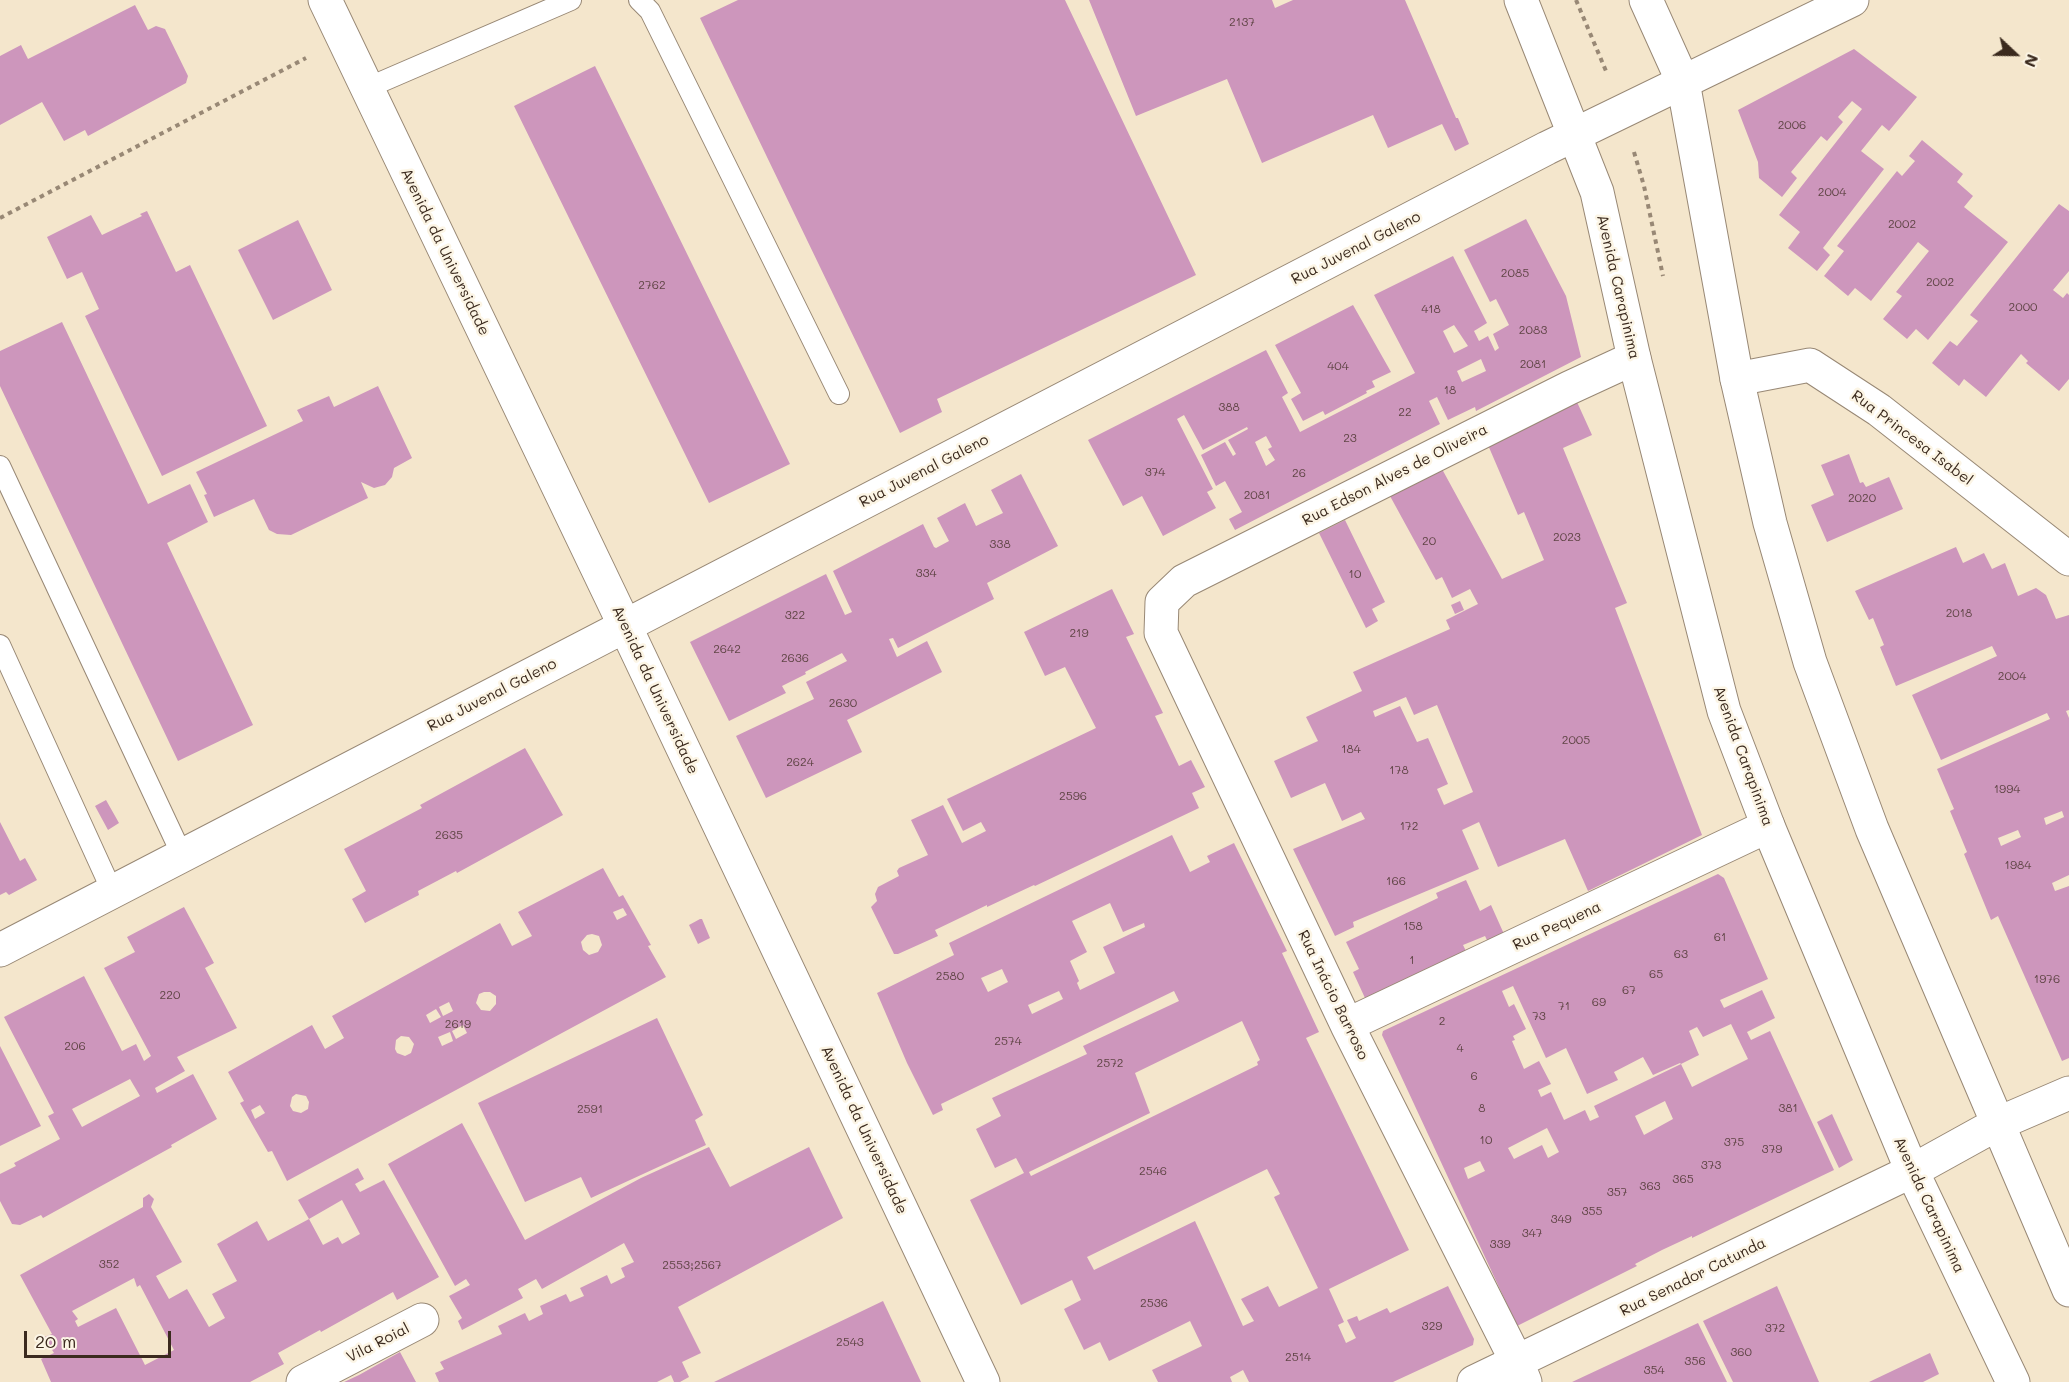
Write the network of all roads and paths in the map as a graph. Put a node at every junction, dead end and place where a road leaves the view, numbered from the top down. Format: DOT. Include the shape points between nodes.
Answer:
graph roads {
  1 [pos="325,0"];
  2 [pos="571,0"];
  3 [pos="639,0"];
  4 [pos="1521,0"];
  5 [pos="1646,0"];
  6 [pos="1852,0"];
  7 [pos="344,38"];
  8 [pos="1683,82"];
  9 [pos="366,88"];
  10 [pos="1575,135"];
  11 [pos="0,218"];
  12 [pos="1634,358"];
  13 [pos="1737,379"];
  14 [pos="839,394"];
  15 [pos="0,466"];
  16 [pos="2069,559"];
  17 [pos="1162,602"];
  18 [pos="625,626"];
  19 [pos="0,645"];
  20 [pos="1768,826"];
  21 [pos="182,855"];
  22 [pos="112,891"];
  23 [pos="0,950"];
  24 [pos="1347,1025"];
  25 [pos="2069,1093"];
  26 [pos="1997,1124"];
  27 [pos="1912,1171"];
  28 [pos="2069,1290"];
  29 [pos="422,1320"];
  30 [pos="1521,1372"];
  31 [pos="303,1382"];
  32 [pos="983,1382"];
  33 [pos="1474,1382"];
  34 [pos="2013,1382"];
  1 -- 7 [label="street, Avenida da Universidade"];
  2 -- 9 [label="lane"];
  3 -- 14 [label="lane" via="650,11"];
  4 -- 10 [label="street, Avenida Carapinima"];
  5 -- 8 [label="street"];
  6 -- 8 [label="street, Rua Juvenal Galeno"];
  7 -- 9 [label="street, Avenida da Universidade"];
  7 -- 11 [label="path"];
  8 -- 10 [label="street, Rua Juvenal Galeno"];
  8 -- 13 [label="street"];
  9 -- 18 [label="street, Avenida da Universidade"];
  10 -- 12 [label="street, Avenida Carapinima" via="1597,192"];
  10 -- 18 [label="street, Rua Juvenal Galeno"];
  12 -- 17 [label="street, Rua Edson Alves de Oliveira" via="1184,581"];
  12 -- 20 [label="street, Avenida Carapinima" via="1724,711"];
  13 -- 16 [label="street, Rua Princesa Isabel" via="1810,365 1879,410"];
  13 -- 26 [label="street" via="1770,523 1810,662 1872,829"];
  15 -- 21 [label="lane"];
  17 -- 24 [label="street, Rua Inácio Barroso" via="1161,633"];
  18 -- 21 [label="street, Rua Juvenal Galeno"];
  18 -- 32 [label="street, Avenida da Universidade"];
  19 -- 22 [label="lane"];
  20 -- 24 [label="street, Rua Pequena"];
  20 -- 27 [label="street, Avenida Carapinima"];
  21 -- 22 [label="street, Rua Juvenal Galeno"];
  22 -- 23 [label="street, Rua Juvenal Galeno"];
  24 -- 30 [label="street, Rua Inácio Barroso"];
  25 -- 26 [label="street, Rua Senador Catunda"];
  26 -- 27 [label="street, Rua Senador Catunda"];
  26 -- 28 [label="street"];
  27 -- 30 [label="street, Rua Senador Catunda"];
  27 -- 34 [label="street, Avenida Carapinima"];
  29 -- 31 [label="street, Vila Roial"];
  30 -- 33 [label="street, Rua Senador Catunda"];
}
